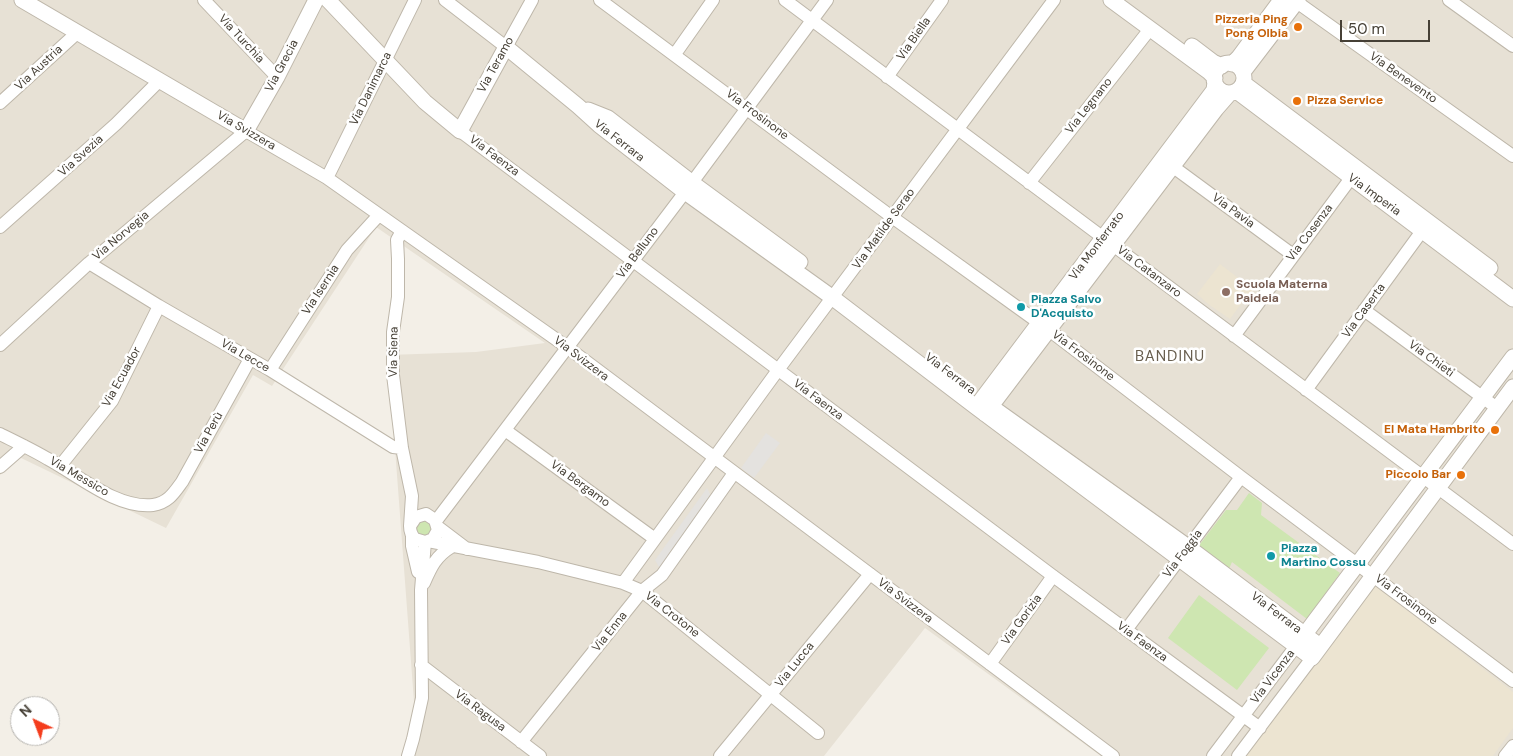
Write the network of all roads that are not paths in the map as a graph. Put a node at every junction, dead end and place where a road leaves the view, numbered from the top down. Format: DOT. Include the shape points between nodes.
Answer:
graph roads {
  1 [pos="22,0"];
  2 [pos="204,0"];
  3 [pos="316,0"];
  4 [pos="328,0"];
  5 [pos="414,0"];
  6 [pos="445,0"];
  7 [pos="532,0"];
  8 [pos="600,0"];
  9 [pos="713,0"];
  10 [pos="785,0"];
  11 [pos="827,0"];
  12 [pos="942,0"];
  13 [pos="1054,0"];
  14 [pos="1112,0"];
  15 [pos="1129,0"];
  16 [pos="1281,0"];
  17 [pos="1449,0"];
  18 [pos="1296,1"];
  19 [pos="812,20"];
  20 [pos="1150,29"];
  21 [pos="78,32"];
  22 [pos="506,46"];
  23 [pos="1513,46"];
  24 [pos="675,54"];
  25 [pos="385,61"];
  26 [pos="277,77"];
  27 [pos="887,77"];
  28 [pos="1229,79"];
  29 [pos="159,81"];
  30 [pos="0,104"];
  31 [pos="747,108"];
  32 [pos="957,130"];
  33 [pos="246,131"];
  34 [pos="460,131"];
  35 [pos="1513,156"];
  36 [pos="1172,166"];
  37 [pos="327,178"];
  38 [pos="1351,178"];
  39 [pos="1029,183"];
  40 [pos="688,187"];
  41 [pos="379,215"];
  42 [pos="892,217"];
  43 [pos="0,227"];
  44 [pos="402,231"];
  45 [pos="1422,231"];
  46 [pos="1108,241"];
  47 [pos="1293,255"];
  48 [pos="633,261"];
  49 [pos="89,264"];
  50 [pos="1513,286"];
  51 [pos="836,294"];
  52 [pos="1513,299"];
  53 [pos="158,306"];
  54 [pos="1364,310"];
  55 [pos="1044,326"];
  56 [pos="1234,336"];
  57 [pos="0,345"];
  58 [pos="567,348"];
  59 [pos="1513,357"];
  60 [pos="250,359"];
  61 [pos="270,370"];
  62 [pos="778,370"];
  63 [pos="1513,387"];
  64 [pos="1306,390"];
  65 [pos="1483,396"];
  66 [pos="984,407"];
  67 [pos="1498,408"];
  68 [pos="505,430"];
  69 [pos="0,434"];
  70 [pos="24,446"];
  71 [pos="402,448"];
  72 [pos="714,458"];
  73 [pos="60,466"];
  74 [pos="0,467"];
  75 [pos="734,473"];
  76 [pos="408,474"];
  77 [pos="1423,476"];
  78 [pos="1242,477"];
  79 [pos="1438,488"];
  80 [pos="163,502"];
  81 [pos="433,519"];
  82 [pos="411,531"];
  83 [pos="655,539"];
  84 [pos="427,542"];
  85 [pos="1513,544"];
  86 [pos="452,547"];
  87 [pos="467,549"];
  88 [pos="1183,553"];
  89 [pos="1357,564"];
  90 [pos="870,574"];
  91 [pos="1053,576"];
  92 [pos="1373,576"];
  93 [pos="623,583"];
  94 [pos="421,590"];
  95 [pos="642,591"];
  96 [pos="1126,630"];
  97 [pos="1300,640"];
  98 [pos="1316,652"];
  99 [pos="990,664"];
  100 [pos="421,665"];
  101 [pos="1513,681"];
  102 [pos="771,695"];
  103 [pos="1244,716"];
  104 [pos="1260,728"];
  105 [pos="818,733"];
  106 [pos="521,742"];
  107 [pos="1513,746"];
  108 [pos="408,756"];
  109 [pos="540,756"];
  110 [pos="720,756"];
  111 [pos="1113,756"];
  112 [pos="1213,756"];
  113 [pos="1238,756"];
  114 [pos="1505,756"];
  1 -- 21 [label="street, Via Svizzera"];
  2 -- 26 [label="street, Via Turchia"];
  3 -- 26 [label="street, Via Grecia"];
  4 -- 25 [label="street, Via Faenza"];
  5 -- 25 [label="street, Via Danimarca"];
  6 -- 22 [label="street, Via Ferrara"];
  7 -- 22 [label="street, Via Teramo"];
  8 -- 24 [label="street, Via Frosinone"];
  9 -- 24 [label="street"];
  10 -- 19 [label="street, Via Catanzaro"];
  11 -- 19 [label="street, Via Belluno"];
  12 -- 27 [label="street, Via Biella"];
  13 -- 32 [label="street, Via Matilde Serao"];
  14 -- 20 [label="street, Via Imperia"];
  15 -- 28 [label="street, Via Imperia" via="1213,62"];
  16 -- 28 [label="street, Via Monferrato" via="1239,57"];
  17 -- 23 [label="street"];
  18 -- 28 [label="street, Via Monferrato"];
  18 -- 35 [label="street, Via Benevento"];
  19 -- 27 [label="street, Via Catanzaro"];
  19 -- 31 [label="street, Via Belluno"];
  20 -- 28 [label="street, Via Imperia" via="1207,70"];
  20 -- 39 [label="street, Via Legnano"];
  21 -- 29 [label="street, Via Svizzera"];
  21 -- 30 [label="street, Via Austria"];
  22 -- 34 [label="street, Via Teramo"];
  22 -- 40 [label="street, Via Ferrara" via="578,106 608,118"];
  24 -- 31 [label="street, Via Frosinone"];
  25 -- 34 [label="street, Via Faenza" via="425,102"];
  25 -- 37 [label="street, Via Danimarca"];
  26 -- 33 [label="street, Via Grecia"];
  27 -- 32 [label="street, Via Catanzaro"];
  28 -- 36 [label="street, Via Monferrato" via="1223,100"];
  28 -- 38 [label="street, Via Imperia" via="1239,94"];
  28 -- 46 [label="street, Via Monferrato" via="1214,90"];
  28 -- 50 [label="street, Via Imperia" via="1246,85"];
  29 -- 33 [label="street, Via Svizzera"];
  29 -- 43 [label="street, Via Svezia" via="116,124"];
  31 -- 40 [label="street, Via Belluno"];
  31 -- 42 [label="street, Via Frosinone"];
  32 -- 39 [label="street, Via Catanzaro"];
  32 -- 42 [label="street, Via Matilde Serao"];
  33 -- 37 [label="street, Via Svizzera"];
  33 -- 49 [label="street, Via Norvegia"];
  34 -- 48 [label="street, Via Faenza"];
  36 -- 46 [label="street, Via Monferrato"];
  36 -- 47 [label="street, Via Pavia"];
  37 -- 41 [label="street, Via Svizzera"];
  38 -- 45 [label="street, Via Imperia"];
  38 -- 47 [label="street, Via Cosenza"];
  39 -- 46 [label="street, Via Catanzaro"];
  40 -- 48 [label="street, Via Belluno"];
  40 -- 51 [label="street, Via Ferrara"];
  41 -- 44 [label="street, Via Svizzera"];
  41 -- 61 [label="street, Via Isernia" via="347,250"];
  42 -- 51 [label="street, Via Matilde Serao"];
  42 -- 55 [label="street, Via Frosinone"];
  44 -- 58 [label="street, Via Svizzera"];
  44 -- 71 [label="street, Via Siena" via="396,240 398,297 393,332 393,375"];
  45 -- 52 [label="street, Via Imperia"];
  45 -- 54 [label="street, Via Caserta"];
  46 -- 55 [label="street, Via Monferrato"];
  46 -- 56 [label="street, Via Catanzaro"];
  47 -- 56 [label="street, Via Cosenza"];
  48 -- 58 [label="street, Via Belluno"];
  48 -- 62 [label="street, Via Faenza"];
  49 -- 53 [label="street, Via Lecce"];
  49 -- 57 [label="street, Via Norvegia"];
  51 -- 62 [label="street, Via Matilde Serao"];
  51 -- 66 [label="street, Via Ferrara"];
  53 -- 60 [label="street, Via Lecce"];
  53 -- 73 [label="street, Via Ecuador" via="112,400"];
  54 -- 64 [label="street, Via Caserta"];
  54 -- 65 [label="street, Via Chieti"];
  55 -- 66 [label="street, Via Monferrato"];
  55 -- 78 [label="street, Via Frosinone"];
  56 -- 64 [label="street, Via Catanzaro"];
  58 -- 68 [label="street, Via Belluno"];
  58 -- 72 [label="street, Via Svizzera"];
  59 -- 65 [label="street, Via Vicenza"];
  60 -- 61 [label="street, Via Lecce"];
  60 -- 80 [label="street, Via Perù" via="182,482"];
  61 -- 71 [label="street, Via Lecce" via="393,447"];
  62 -- 72 [label="street, Via Matilde Serao"];
  62 -- 91 [label="street, Via Faenza"];
  63 -- 67 [label="street, Via Vicenza"];
  64 -- 77 [label="street, Via Catanzaro"];
  65 -- 67 [label="street, Via Chieti"];
  65 -- 77 [label="street, Via Vicenza"];
  66 -- 88 [label="street, Via Ferrara"];
  67 -- 79 [label="street, Via Vicenza"];
  68 -- 81 [label="street, Via Belluno" via="449,506"];
  68 -- 83 [label="street, Via Bergamo"];
  69 -- 70 [label="street, Via Messico"];
  70 -- 73 [label="street, Via Messico"];
  70 -- 74 [label="street"];
  71 -- 76 [label="street, Via Siena"];
  72 -- 75 [label="street, Via Svizzera"];
  72 -- 83 [label="street"];
  73 -- 80 [label="street, Via Messico" via="110,496 138,504"];
  75 -- 90 [label="street, Via Svizzera"];
  75 -- 95 [label="street, Via Enna" via="662,575"];
  76 -- 81 [label="street, Via Siena"];
  76 -- 82 [label="street, Via Siena" via="412,496"];
  77 -- 79 [label="street, Via Catanzaro"];
  77 -- 89 [label="street, Via Vicenza"];
  78 -- 88 [label="street, Via Foggia"];
  78 -- 89 [label="street, Via Frosinone"];
  79 -- 85 [label="street, Via Catanzaro"];
  79 -- 92 [label="street, Via Vicenza"];
  81 -- 82 [label="street" via="420,515 414,518"];
  81 -- 84 [label="street" via="436,535"];
  81 -- 87 [label="street, Via Crotone"];
  82 -- 84 [label="street" via="418,541"];
  82 -- 94 [label="street, Via Siena"];
  83 -- 93 [label="street"];
  84 -- 86 [label="street, Via Crotone"];
  84 -- 94 [label="street, Via Siena"];
  86 -- 87 [label="street, Via Crotone"];
  86 -- 94 [label="street" via="435,560"];
  87 -- 93 [label="street, Via Crotone"];
  88 -- 96 [label="street, Via Foggia"];
  88 -- 97 [label="street, Via Ferrara"];
  89 -- 92 [label="street, Via Frosinone"];
  89 -- 97 [label="street, Via Vicenza"];
  90 -- 99 [label="street, Via Svizzera"];
  90 -- 102 [label="street, Via Lucca"];
  91 -- 96 [label="street, Via Faenza"];
  91 -- 99 [label="street, Via Gorizia"];
  92 -- 98 [label="street, Via Vicenza"];
  92 -- 101 [label="street, Via Frosinone"];
  93 -- 95 [label="street, Via Crotone"];
  94 -- 100 [label="street, Via Siena"];
  95 -- 102 [label="street, Via Crotone"];
  95 -- 106 [label="street, Via Enna"];
  96 -- 103 [label="street, Via Faenza"];
  97 -- 98 [label="street, Via Ferrara"];
  97 -- 103 [label="street, Via Vicenza"];
  98 -- 104 [label="street, Via Vicenza"];
  99 -- 111 [label="street, Via Svizzera"];
  100 -- 106 [label="street, Via Ragusa"];
  100 -- 108 [label="street, Via Siena" via="422,698"];
  102 -- 105 [label="street, Via Crotone"];
  102 -- 110 [label="street, Via Lucca"];
  103 -- 104 [label="street, Via Faenza"];
  103 -- 112 [label="street, Via Vicenza"];
  104 -- 113 [label="street, Via Vicenza"];
  106 -- 109 [label="street, Via Ragusa"];
  107 -- 114 [label="street"];
}
